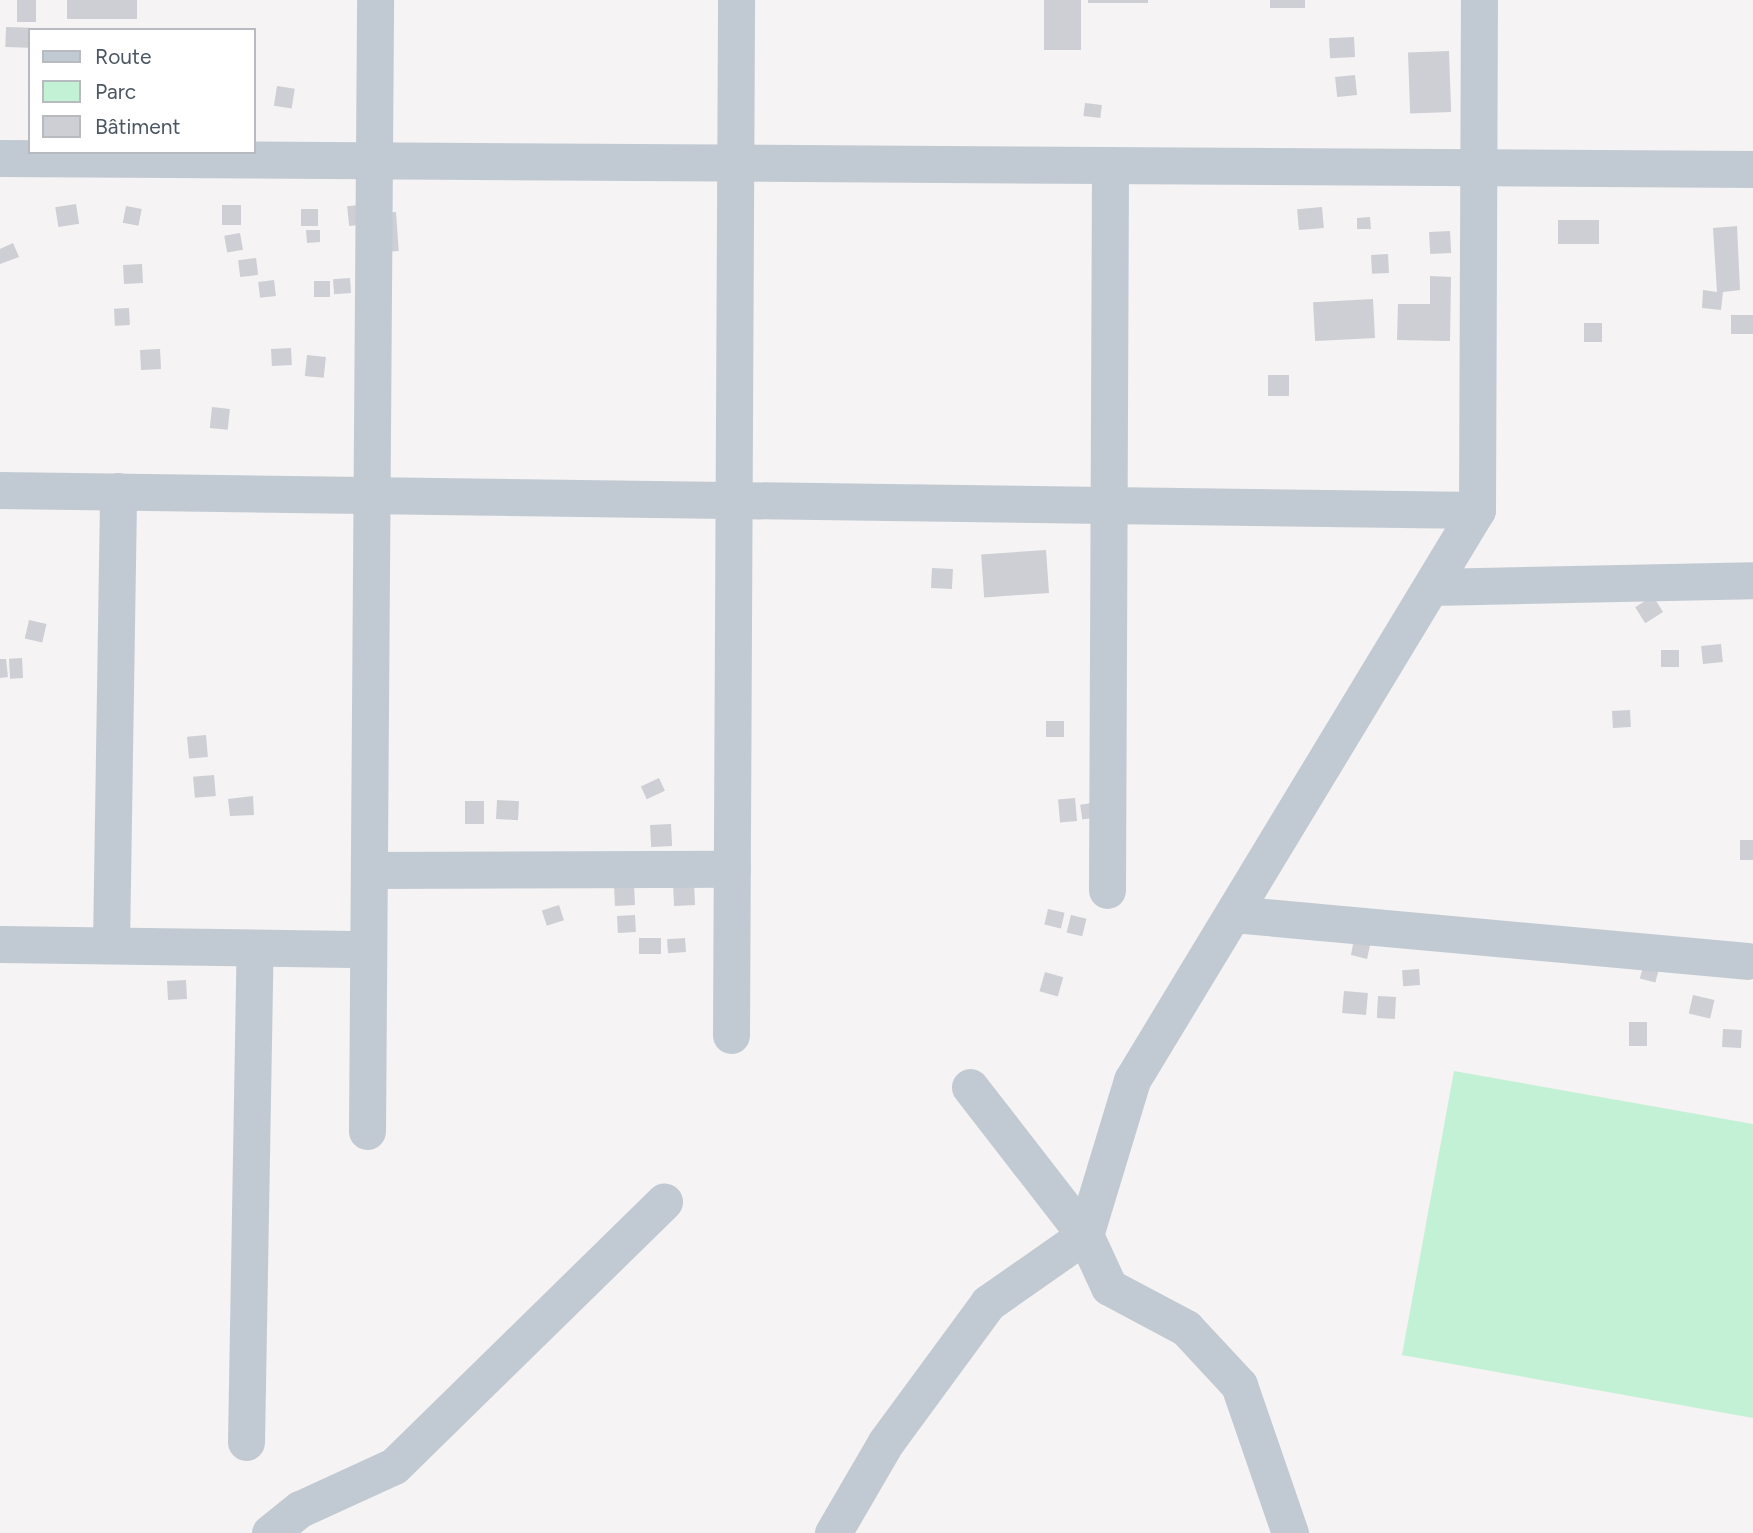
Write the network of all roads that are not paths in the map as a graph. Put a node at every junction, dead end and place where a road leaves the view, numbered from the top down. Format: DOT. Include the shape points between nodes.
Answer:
graph roads {
  1 [pos="374,0"];
  2 [pos="736,0"];
  3 [pos="1479,0"];
  4 [pos="0,158"];
  5 [pos="374,160"];
  6 [pos="735,163"];
  7 [pos="1110,165"];
  8 [pos="1478,167"];
  9 [pos="1753,169"];
  10 [pos="0,489"];
  11 [pos="118,491"];
  12 [pos="371,495"];
  13 [pos="734,499"];
  14 [pos="1108,505"];
  15 [pos="1477,510"];
  16 [pos="1753,580"];
  17 [pos="1431,587"];
  18 [pos="732,869"];
  19 [pos="369,870"];
  20 [pos="1107,890"];
  21 [pos="1233,914"];
  22 [pos="0,944"];
  23 [pos="111,945"];
  24 [pos="255,948"];
  25 [pos="369,949"];
  26 [pos="1747,961"];
  27 [pos="731,1035"];
  28 [pos="970,1087"];
  29 [pos="368,1131"];
  30 [pos="664,1202"];
  31 [pos="1085,1236"];
  32 [pos="246,1442"];
  33 [pos="270,1533"];
  34 [pos="833,1533"];
  35 [pos="1290,1533"];
  1 -- 5 [label="street"];
  2 -- 6 [label="street"];
  3 -- 8 [label="street"];
  4 -- 5 [label="street"];
  5 -- 6 [label="street"];
  5 -- 12 [label="street"];
  6 -- 7 [label="street"];
  6 -- 13 [label="street"];
  7 -- 8 [label="street"];
  7 -- 14 [label="street"];
  8 -- 9 [label="street"];
  8 -- 15 [label="street"];
  10 -- 11 [label="street"];
  11 -- 12 [label="street"];
  11 -- 23 [label="street"];
  12 -- 13 [label="street"];
  12 -- 19 [label="street"];
  13 -- 14 [label="street"];
  13 -- 18 [label="street"];
  14 -- 15 [label="street"];
  14 -- 20 [label="street"];
  15 -- 17 [label="street"];
  16 -- 17 [label="street"];
  17 -- 21 [label="street"];
  18 -- 19 [label="street"];
  18 -- 27 [label="street"];
  19 -- 25 [label="street"];
  21 -- 26 [label="street"];
  21 -- 31 [label="street" via="1132,1080"];
  22 -- 23 [label="street"];
  23 -- 24 [label="street"];
  24 -- 25 [label="street"];
  24 -- 32 [label="street"];
  25 -- 29 [label="street"];
  28 -- 31 [label="street"];
  30 -- 33 [label="street" via="394,1466 300,1509"];
  31 -- 34 [label="street" via="988,1303 886,1442"];
  31 -- 35 [label="street" via="1109,1287 1186,1328 1239,1385"];
}
